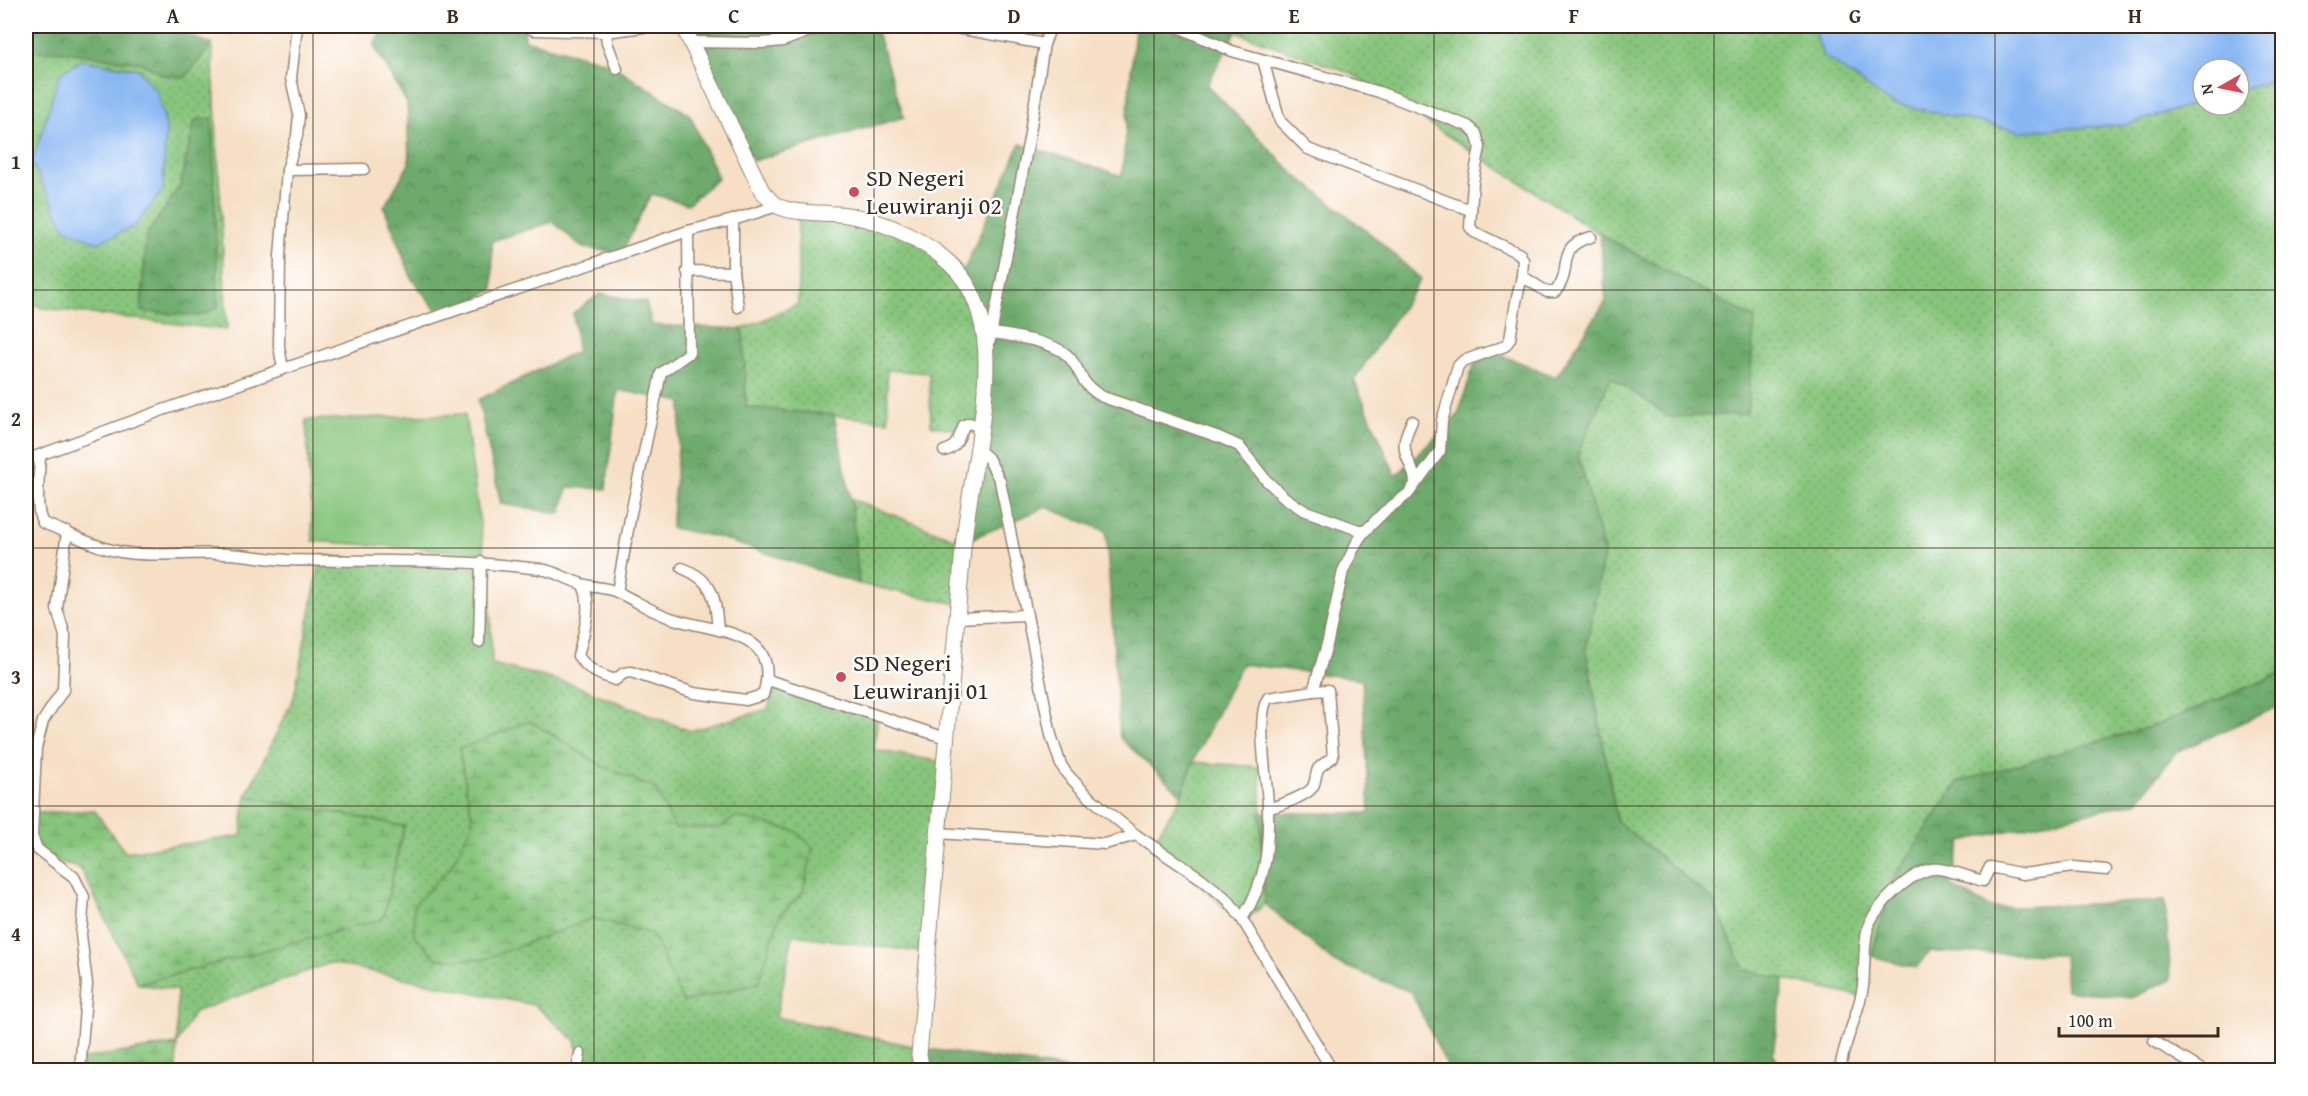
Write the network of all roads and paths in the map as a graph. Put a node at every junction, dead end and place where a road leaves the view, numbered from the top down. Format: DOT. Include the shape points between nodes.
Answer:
graph roads {
  1 [pos="297,26"];
  2 [pos="524,26"];
  3 [pos="651,26"];
  4 [pos="684,26"];
  5 [pos="823,26"];
  6 [pos="946,26"];
  7 [pos="1051,26"];
  8 [pos="1176,26"];
  9 [pos="606,32"];
  10 [pos="692,42"];
  11 [pos="1044,44"];
  12 [pos="1263,60"];
  13 [pos="617,69"];
  14 [pos="364,169"];
  15 [pos="287,170"];
  16 [pos="777,206"];
  17 [pos="1470,210"];
  18 [pos="733,220"];
  19 [pos="688,231"];
  20 [pos="1591,237"];
  21 [pos="687,272"];
  22 [pos="733,272"];
  23 [pos="1522,276"];
  24 [pos="738,307"];
  25 [pos="992,333"];
  26 [pos="986,361"];
  27 [pos="283,369"];
  28 [pos="1412,421"];
  29 [pos="982,429"];
  30 [pos="979,450"];
  31 [pos="944,451"];
  32 [pos="40,455"];
  33 [pos="26,460"];
  34 [pos="1415,483"];
  35 [pos="1364,531"];
  36 [pos="67,532"];
  37 [pos="482,562"];
  38 [pos="682,568"];
  39 [pos="582,584"];
  40 [pos="618,592"];
  41 [pos="1027,615"];
  42 [pos="957,618"];
  43 [pos="718,630"];
  44 [pos="479,642"];
  45 [pos="768,680"];
  46 [pos="1313,691"];
  47 [pos="946,738"];
  48 [pos="1268,809"];
  49 [pos="938,833"];
  50 [pos="1136,835"];
  51 [pos="2106,870"];
  52 [pos="1242,919"];
  53 [pos="2154,1041"];
  54 [pos="580,1054"];
  55 [pos="80,1071"];
  56 [pos="577,1071"];
  57 [pos="921,1071"];
  58 [pos="1332,1071"];
  59 [pos="1840,1071"];
  60 [pos="2202,1071"];
  1 -- 15 [label="street" via="291,78 299,115"];
  2 -- 9 [label="street" via="534,30"];
  3 -- 9 [label="street"];
  4 -- 10 [label="main road"];
  5 -- 10 [label="street" via="783,41"];
  6 -- 11 [label="street"];
  7 -- 11 [label="street"];
  8 -- 12 [label="street"];
  9 -- 13 [label="street"];
  10 -- 16 [label="main road" via="762,191"];
  11 -- 25 [label="street"];
  12 -- 17 [label="street" via="1280,122 1308,148"];
  12 -- 17 [label="street" via="1379,92 1468,126 1476,133 1480,147"];
  14 -- 15 [label="street"];
  15 -- 27 [label="street" via="280,278 279,346"];
  16 -- 18 [label="street"];
  16 -- 26 [label="main road" via="848,215 905,233 932,248 958,273 975,298"];
  17 -- 23 [label="street" via="1470,227 1474,232 1520,254"];
  18 -- 19 [label="street"];
  18 -- 22 [label="street"];
  19 -- 21 [label="street"];
  19 -- 27 [label="street"];
  20 -- 23 [label="street" via="1578,240 1567,251 1563,282 1555,292 1547,292"];
  21 -- 22 [label="street"];
  21 -- 40 [label="street" via="689,353 661,373"];
  22 -- 24 [label="street"];
  23 -- 34 [label="street" via="1510,339 1505,346 1458,366 1442,421 1440,451"];
  25 -- 26 [label="street"];
  25 -- 35 [label="street" via="1054,347 1069,357 1091,391 1239,446 1266,480 1303,510"];
  26 -- 29 [label="main road"];
  27 -- 32 [label="street"];
  28 -- 34 [label="street" via="1405,449"];
  29 -- 30 [label="main road"];
  29 -- 31 [label="street" via="970,423 964,425 952,449"];
  30 -- 41 [label="street" via="1000,481"];
  30 -- 42 [label="main road" via="963,545"];
  32 -- 33 [label="street"];
  32 -- 36 [label="street" via="40,518 43,523"];
  34 -- 35 [label="street" via="1408,494"];
  35 -- 46 [label="street" via="1343,571"];
  36 -- 37 [label="street" via="128,553 227,554 284,560"];
  36 -- 55 [label="street" via="57,609 65,636 63,690 43,721 36,748 32,836 37,849 74,877 84,897 81,935 87,984"];
  37 -- 39 [label="street" via="541,569"];
  37 -- 44 [label="street"];
  38 -- 43 [label="street" via="698,574 711,588"];
  39 -- 40 [label="street"];
  39 -- 45 [label="street" via="588,608 578,656 595,674 615,680 631,672 694,693 737,700 763,695"];
  40 -- 43 [label="street" via="655,613"];
  41 -- 42 [label="street"];
  41 -- 50 [label="street" via="1051,735 1061,765 1089,796"];
  42 -- 47 [label="main road"];
  43 -- 45 [label="street" via="756,645 768,670"];
  45 -- 47 [label="street"];
  46 -- 48 [label="street" via="1268,698 1264,704 1262,731"];
  46 -- 48 [label="street" via="1328,690 1333,757 1318,769 1310,791 1284,806"];
  47 -- 49 [label="main road"];
  48 -- 52 [label="street" via="1262,880"];
  49 -- 50 [label="street" via="1105,844"];
  49 -- 57 [label="main road" via="919,1055"];
  50 -- 52 [label="street" via="1202,879 1228,900"];
  51 -- 59 [label="street" via="2073,867 2023,873 1990,867 1983,880 1938,868 1915,874 1877,910 1869,925 1863,988"];
  52 -- 58 [label="street"];
  53 -- 60 [label="street"];
  54 -- 56 [label="street"];
}
